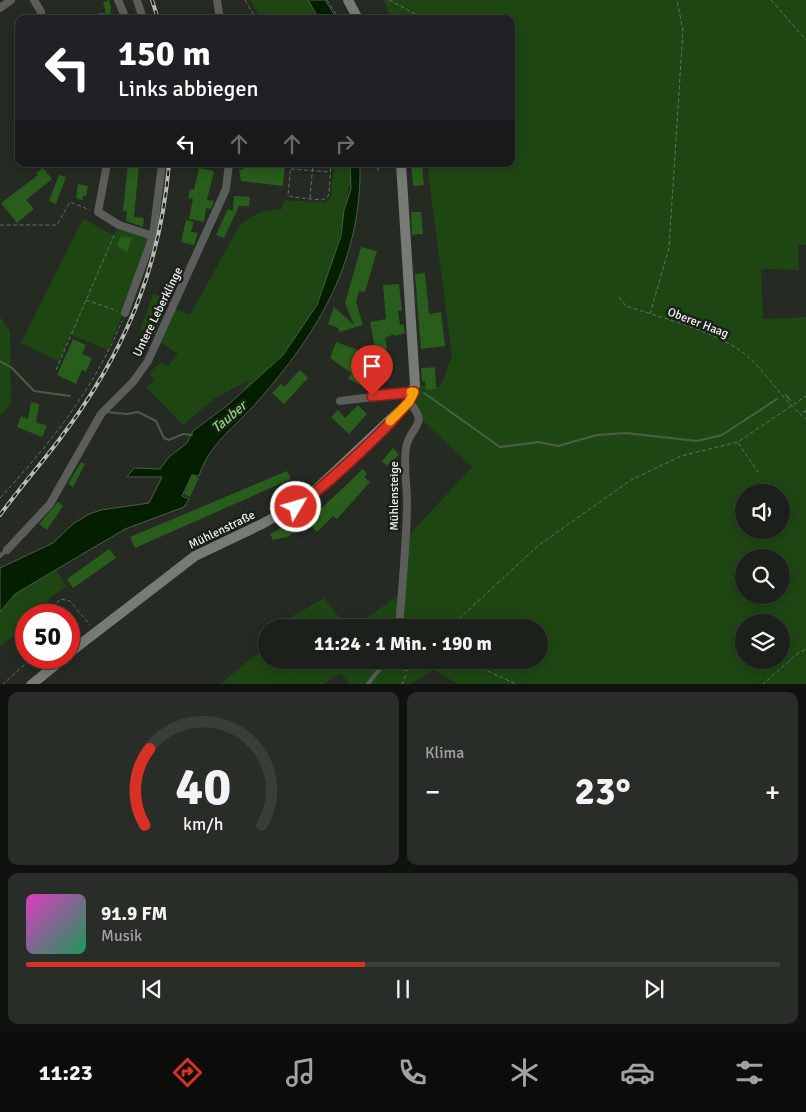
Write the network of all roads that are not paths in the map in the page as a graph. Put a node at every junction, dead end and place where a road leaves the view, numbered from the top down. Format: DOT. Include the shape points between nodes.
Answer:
graph roads {
  1 [pos="11,0"];
  2 [pos="34,0"];
  3 [pos="118,0"];
  4 [pos="137,0"];
  5 [pos="216,0"];
  6 [pos="348,0"];
  7 [pos="0,8"];
  8 [pos="41,12"];
  9 [pos="124,15"];
  10 [pos="142,15"];
  11 [pos="219,15"];
  12 [pos="356,15"];
  13 [pos="106,167"];
  14 [pos="162,167"];
  15 [pos="228,167"];
  16 [pos="401,167"];
  17 [pos="153,236"];
  18 [pos="125,313"];
  19 [pos="412,397"];
  20 [pos="340,401"];
  21 [pos="7,550"];
  22 [pos="0,556"];
  23 [pos="400,619"];
  24 [pos="80,644"];
  25 [pos="50,669"];
  26 [pos="380,669"];
  27 [pos="31,684"];
  28 [pos="367,684"];
  1 -- 7 [label="street"];
  2 -- 8 [label="street"];
  3 -- 9 [label="street"];
  4 -- 10 [label="street"];
  5 -- 11 [label="street"];
  6 -- 12 [label="main road"];
  13 -- 17 [label="street" via="98,212 119,225"];
  14 -- 17 [label="street"];
  15 -- 21 [label="street, Untere Leberklinge" via="226,188 148,361 133,382 101,414 50,504"];
  16 -- 19 [label="main road"];
  17 -- 18 [label="street"];
  19 -- 20 [label="street"];
  19 -- 23 [label="street, Mühlensteige" via="420,418 407,442 404,467 408,507"];
  19 -- 24 [label="main road, Mühlenstraße" via="306,500 195,556"];
  21 -- 22 [label="lane"];
  25 -- 27 [label="main road"];
  26 -- 28 [label="lane"];
}
